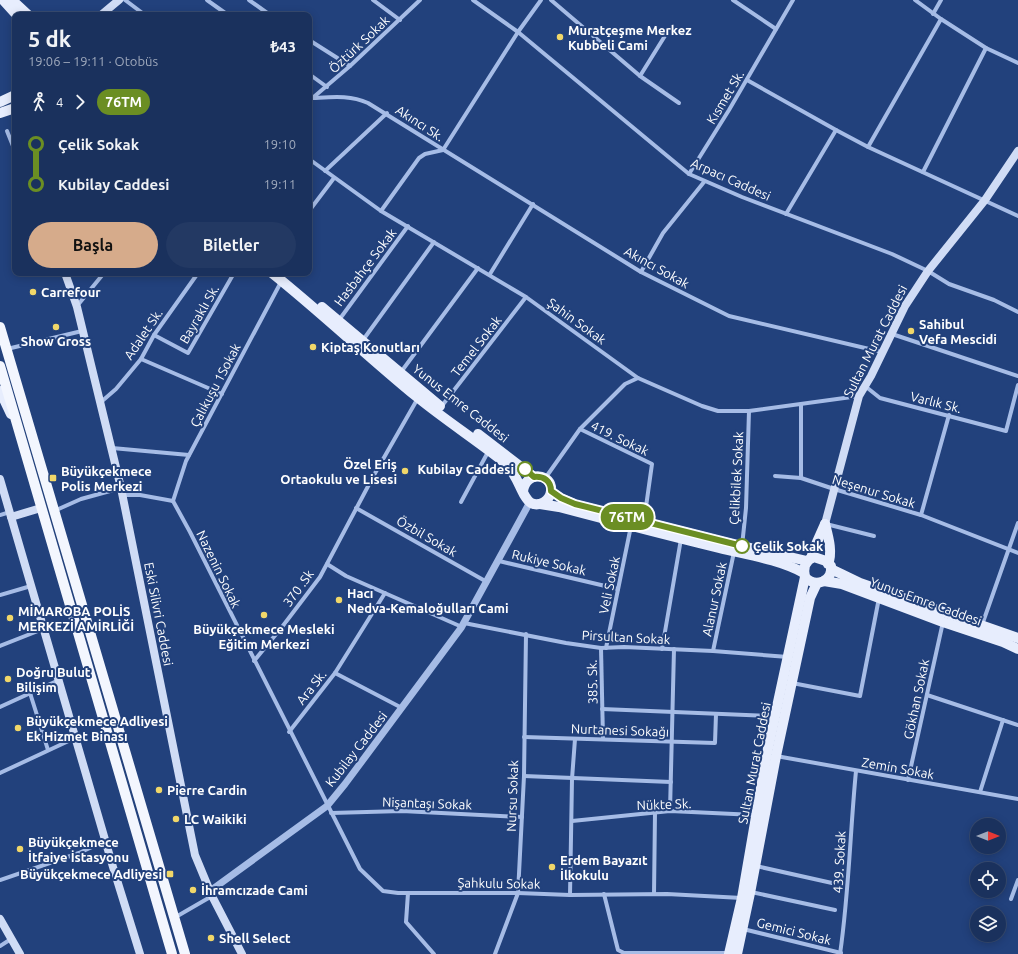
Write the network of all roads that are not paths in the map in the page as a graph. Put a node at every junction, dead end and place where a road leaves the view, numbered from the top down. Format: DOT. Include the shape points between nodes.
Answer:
graph roads {
  1 [pos="3,0"];
  2 [pos="12,0"];
  3 [pos="125,0"];
  4 [pos="207,0"];
  5 [pos="249,0"];
  6 [pos="373,0"];
  7 [pos="420,0"];
  8 [pos="473,0"];
  9 [pos="541,0"];
  10 [pos="551,0"];
  11 [pos="733,0"];
  12 [pos="793,0"];
  13 [pos="915,0"];
  14 [pos="941,0"];
  15 [pos="116,3"];
  16 [pos="14,12"];
  17 [pos="25,12"];
  18 [pos="105,12"];
  19 [pos="108,12"];
  20 [pos="141,12"];
  21 [pos="224,12"];
  22 [pos="266,12"];
  23 [pos="934,14"];
  24 [pos="941,19"];
  25 [pos="400,20"];
  26 [pos="776,29"];
  27 [pos="668,31"];
  28 [pos="518,32"];
  29 [pos="312,42"];
  30 [pos="986,48"];
  31 [pos="1018,63"];
  32 [pos="350,66"];
  33 [pos="312,76"];
  34 [pos="640,76"];
  35 [pos="747,80"];
  36 [pos="327,87"];
  37 [pos="12,96"];
  38 [pos="313,98"];
  39 [pos="0,102"];
  40 [pos="679,103"];
  41 [pos="12,109"];
  42 [pos="0,113"];
  43 [pos="386,113"];
  44 [pos="836,130"];
  45 [pos="6,131"];
  46 [pos="12,144"];
  47 [pos="868,147"];
  48 [pos="443,150"];
  49 [pos="1018,151"];
  50 [pos="312,162"];
  51 [pos="325,171"];
  52 [pos="923,172"];
  53 [pos="689,174"];
  54 [pos="334,178"];
  55 [pos="704,182"];
  56 [pos="985,200"];
  57 [pos="533,204"];
  58 [pos="312,207"];
  59 [pos="382,210"];
  60 [pos="786,214"];
  61 [pos="1018,216"];
  62 [pos="408,226"];
  63 [pos="434,242"];
  64 [pos="478,268"];
  65 [pos="928,271"];
  66 [pos="641,272"];
  67 [pos="490,274"];
  68 [pos="66,276"];
  69 [pos="102,276"];
  70 [pos="196,276"];
  71 [pos="232,276"];
  72 [pos="280,277"];
  73 [pos="526,297"];
  74 [pos="77,307"];
  75 [pos="1018,312"];
  76 [pos="339,320"];
  77 [pos="0,326"];
  78 [pos="83,331"];
  79 [pos="892,334"];
  80 [pos="154,335"];
  81 [pos="363,341"];
  82 [pos="7,349"];
  83 [pos="882,352"];
  84 [pos="140,359"];
  85 [pos="0,366"];
  86 [pos="400,373"];
  87 [pos="1018,376"];
  88 [pos="638,378"];
  89 [pos="1018,385"];
  90 [pos="865,386"];
  91 [pos="0,391"];
  92 [pos="222,394"];
  93 [pos="859,396"];
  94 [pos="418,398"];
  95 [pos="101,403"];
  96 [pos="801,405"];
  97 [pos="441,407"];
  98 [pos="749,411"];
  99 [pos="949,415"];
  100 [pos="17,426"];
  101 [pos="580,429"];
  102 [pos="112,448"];
  103 [pos="489,451"];
  104 [pos="189,454"];
  105 [pos="775,476"];
  106 [pos="534,477"];
  107 [pos="801,478"];
  108 [pos="0,479"];
  109 [pos="545,479"];
  110 [pos="834,489"];
  111 [pos="122,491"];
  112 [pos="523,491"];
  113 [pos="551,491"];
  114 [pos="172,501"];
  115 [pos="461,502"];
  116 [pos="535,503"];
  117 [pos="41,508"];
  118 [pos="356,508"];
  119 [pos="54,511"];
  120 [pos="11,514"];
  121 [pos="0,515"];
  122 [pos="921,515"];
  123 [pos="644,521"];
  124 [pos="1018,523"];
  125 [pos="825,524"];
  126 [pos="632,526"];
  127 [pos="874,536"];
  128 [pos="681,538"];
  129 [pos="738,549"];
  130 [pos="1009,550"];
  131 [pos="1018,553"];
  132 [pos="809,559"];
  133 [pos="499,561"];
  134 [pos="327,564"];
  135 [pos="830,566"];
  136 [pos="804,575"];
  137 [pos="487,582"];
  138 [pos="820,582"];
  139 [pos="31,586"];
  140 [pos="618,589"];
  141 [pos="385,593"];
  142 [pos="0,595"];
  143 [pos="880,598"];
  144 [pos="943,622"];
  145 [pos="463,625"];
  146 [pos="982,625"];
  147 [pos="43,629"];
  148 [pos="526,634"];
  149 [pos="1018,638"];
  150 [pos="0,646"];
  151 [pos="603,648"];
  152 [pos="662,649"];
  153 [pos="674,649"];
  154 [pos="1018,649"];
  155 [pos="713,651"];
  156 [pos="788,657"];
  157 [pos="254,661"];
  158 [pos="334,673"];
  159 [pos="59,680"];
  160 [pos="792,683"];
  161 [pos="30,693"];
  162 [pos="927,695"];
  163 [pos="0,707"];
  164 [pos="402,708"];
  165 [pos="602,709"];
  166 [pos="672,713"];
  167 [pos="716,714"];
  168 [pos="776,716"];
  169 [pos="1003,720"];
  170 [pos="1018,726"];
  171 [pos="290,732"];
  172 [pos="524,737"];
  173 [pos="75,738"];
  174 [pos="575,739"];
  175 [pos="603,740"];
  176 [pos="672,742"];
  177 [pos="48,750"];
  178 [pos="776,756"];
  179 [pos="856,771"];
  180 [pos="0,773"];
  181 [pos="524,776"];
  182 [pos="572,778"];
  183 [pos="908,780"];
  184 [pos="671,782"];
  185 [pos="980,792"];
  186 [pos="1018,799"];
  187 [pos="327,806"];
  188 [pos="670,812"];
  189 [pos="331,813"];
  190 [pos="654,813"];
  191 [pos="757,815"];
  192 [pos="522,817"];
  193 [pos="572,821"];
  194 [pos="105,841"];
  195 [pos="755,866"];
  196 [pos="0,880"];
  197 [pos="1018,880"];
  198 [pos="832,883"];
  199 [pos="750,892"];
  200 [pos="408,893"];
  201 [pos="518,893"];
  202 [pos="211,894"];
  203 [pos="604,894"];
  204 [pos="654,894"];
  205 [pos="570,895"];
  206 [pos="742,898"];
  207 [pos="1011,899"];
  208 [pos="835,910"];
  209 [pos="174,918"];
  210 [pos="0,920"];
  211 [pos="743,929"];
  212 [pos="11,939"];
  213 [pos="0,946"];
  214 [pos="840,953"];
  215 [pos="20,954"];
  216 [pos="140,954"];
  217 [pos="172,954"];
  218 [pos="185,954"];
  219 [pos="242,954"];
  220 [pos="434,954"];
  221 [pos="495,954"];
  222 [pos="732,954"];
  1 -- 16 [label="main road"];
  2 -- 17 [label="main road"];
  3 -- 20 [label="street"];
  4 -- 21 [label="street"];
  5 -- 22 [label="street"];
  6 -- 25 [label="street"];
  7 -- 25 [label="street, Öztürk Sokak"];
  8 -- 28 [label="street, Arpacı Caddesi"];
  9 -- 28 [label="street"];
  10 -- 34 [label="street"];
  11 -- 26 [label="street"];
  12 -- 26 [label="street, Kısmet Sk."];
  13 -- 23 [label="street"];
  14 -- 23 [label="street"];
  15 -- 18 [label="main road"];
  15 -- 19 [label="main road"];
  23 -- 24 [label="street"];
  24 -- 30 [label="street"];
  24 -- 47 [label="street"];
  25 -- 32 [label="street, Öztürk Sokak"];
  26 -- 35 [label="street, Kısmet Sk."];
  27 -- 34 [label="street"];
  28 -- 48 [label="street"];
  28 -- 53 [label="street, Arpacı Caddesi"];
  29 -- 32 [label="street"];
  30 -- 31 [label="street"];
  30 -- 52 [label="street"];
  32 -- 36 [label="street, Öztürk Sokak"];
  33 -- 36 [label="street"];
  34 -- 40 [label="street"];
  35 -- 44 [label="street"];
  35 -- 53 [label="street, Kısmet Sk."];
  36 -- 38 [label="street, Öztürk Sokak"];
  37 -- 39 [label="main road"];
  38 -- 43 [label="street, Akıncı Sk." via="358,98"];
  41 -- 42 [label="main road"];
  43 -- 48 [label="street, Akıncı Sk."];
  43 -- 51 [label="street"];
  44 -- 47 [label="street"];
  44 -- 60 [label="street"];
  45 -- 46 [label="street"];
  47 -- 52 [label="street"];
  48 -- 57 [label="street, Akıncı Sokak"];
  48 -- 59 [label="street" via="419,158"];
  49 -- 56 [label="main road, Sultan Murat Caddesi"];
  50 -- 51 [label="street, Şahin Sokak"];
  51 -- 54 [label="street, Şahin Sokak"];
  52 -- 56 [label="street"];
  53 -- 55 [label="street, Arpacı Caddesi"];
  54 -- 58 [label="street"];
  54 -- 59 [label="street, Şahin Sokak"];
  55 -- 60 [label="street, Arpacı Caddesi"];
  55 -- 66 [label="street" via="663,233"];
  56 -- 61 [label="street"];
  56 -- 65 [label="main road, Sultan Murat Caddesi"];
  57 -- 66 [label="street, Akıncı Sokak"];
  57 -- 67 [label="street"];
  59 -- 62 [label="street, Şahin Sokak"];
  60 -- 65 [label="street, Arpacı Caddesi" via="892,254"];
  62 -- 63 [label="street, Şahin Sokak"];
  62 -- 76 [label="street, Hasbahçe Sokak"];
  63 -- 64 [label="street, Şahin Sokak"];
  63 -- 81 [label="street"];
  64 -- 67 [label="street, Şahin Sokak"];
  64 -- 86 [label="street"];
  65 -- 75 [label="street, Arpacı Caddesi" via="948,284 994,300"];
  65 -- 79 [label="main road, Sultan Murat Caddesi" via="905,306"];
  66 -- 83 [label="street, Akıncı Sokak" via="729,316"];
  67 -- 73 [label="street, Şahin Sokak"];
  68 -- 74 [label="main road, Eski Silivri Caddesi"];
  69 -- 74 [label="street"];
  70 -- 80 [label="street, Adalet Sk."];
  71 -- 80 [label="street, Bayraklı Sk." via="188,353"];
  72 -- 76 [label="main road, Yunus Emre Caddesi"];
  72 -- 92 [label="street, Çalıkuşu 1Sokak"];
  72 -- 94 [label="main road"];
  73 -- 88 [label="street, Şahin Sokak"];
  73 -- 97 [label="street, Temel Sokak"];
  74 -- 78 [label="main road, Eski Silivri Caddesi"];
  76 -- 81 [label="main road, Yunus Emre Caddesi"];
  77 -- 82 [label="highway"];
  78 -- 82 [label="street"];
  78 -- 95 [label="main road, Eski Silivri Caddesi"];
  79 -- 83 [label="main road, Sultan Murat Caddesi"];
  79 -- 87 [label="street"];
  80 -- 84 [label="street, Adalet Sk."];
  81 -- 86 [label="main road, Yunus Emre Caddesi"];
  82 -- 119 [label="highway"];
  83 -- 90 [label="main road, Sultan Murat Caddesi"];
  84 -- 92 [label="street"];
  84 -- 95 [label="street, Adalet Sk."];
  85 -- 100 [label="highway"];
  86 -- 97 [label="main road, Yunus Emre Caddesi"];
  88 -- 98 [label="street, Şahin Sokak" via="718,411"];
  88 -- 101 [label="street" via="625,384"];
  89 -- 99 [label="street, Varlık Sk." via="1006,431"];
  90 -- 93 [label="main road, Sultan Murat Caddesi"];
  90 -- 99 [label="street, Varlık Sk." via="880,398"];
  91 -- 100 [label="main road"];
  92 -- 104 [label="street, Çalıkuşu 1Sokak"];
  93 -- 96 [label="street, Şahin Sokak"];
  93 -- 110 [label="main road, Sultan Murat Caddesi"];
  94 -- 103 [label="main road"];
  94 -- 118 [label="street, 370 .Sk"];
  95 -- 102 [label="main road, Eski Silivri Caddesi"];
  96 -- 98 [label="street, Şahin Sokak"];
  96 -- 107 [label="street"];
  97 -- 106 [label="main road, Yunus Emre Caddesi"];
  98 -- 129 [label="street, Çelikbilek Sokak" via="746,508"];
  99 -- 122 [label="street"];
  100 -- 117 [label="highway"];
  101 -- 109 [label="street"];
  101 -- 123 [label="street, 419. Sokak" via="652,464"];
  102 -- 104 [label="street"];
  102 -- 111 [label="main road, Eski Silivri Caddesi"];
  103 -- 112 [label="main road" via="502,460"];
  103 -- 115 [label="street"];
  104 -- 114 [label="street, Çalıkuşu 1Sokak"];
  105 -- 107 [label="street, Neşenur Sokak"];
  106 -- 109 [label="main road"];
  106 -- 112 [label="main road" via="526,482"];
  107 -- 110 [label="street, Neşenur Sokak"];
  108 -- 120 [label="main road"];
  109 -- 113 [label="main road" via="550,484"];
  110 -- 122 [label="street, Neşenur Sokak"];
  110 -- 125 [label="main road, Sultan Murat Caddesi"];
  111 -- 114 [label="street"];
  111 -- 119 [label="street" via="80,499"];
  111 -- 202 [label="main road, Eski Silivri Caddesi" via="196,855"];
  112 -- 116 [label="main road" via="524,495"];
  113 -- 116 [label="main road" via="549,498 543,503"];
  113 -- 123 [label="main road" via="575,504"];
  114 -- 157 [label="street, Nazenin Sokak"];
  116 -- 126 [label="main road"];
  116 -- 133 [label="street, Kubilay Caddesi"];
  117 -- 120 [label="main road"];
  117 -- 217 [label="highway"];
  118 -- 134 [label="street, 370 .Sk"];
  118 -- 137 [label="street, Özbil Sokak"];
  119 -- 209 [label="highway"];
  120 -- 121 [label="street"];
  120 -- 139 [label="main road"];
  122 -- 130 [label="street, Neşenur Sokak"];
  123 -- 129 [label="main road"];
  124 -- 130 [label="street"];
  125 -- 127 [label="street"];
  125 -- 132 [label="main road"];
  125 -- 135 [label="main road" via="829,539"];
  126 -- 128 [label="main road"];
  126 -- 140 [label="street, Veli Sokak"];
  128 -- 129 [label="main road"];
  128 -- 152 [label="street"];
  129 -- 132 [label="main road"];
  129 -- 136 [label="main road" via="775,560"];
  129 -- 155 [label="street, Alanur Sokak"];
  130 -- 131 [label="street, Neşenur Sokak"];
  130 -- 146 [label="street"];
  132 -- 135 [label="main road" via="818,558"];
  132 -- 136 [label="main road" via="804,566"];
  133 -- 137 [label="street, Kubilay Caddesi"];
  133 -- 140 [label="street, Rukiye Sokak"];
  134 -- 141 [label="street, Pirsultan Sokak" via="346,576"];
  134 -- 157 [label="street, 370 .Sk"];
  135 -- 138 [label="main road" via="830,574"];
  135 -- 146 [label="main road" via="860,583"];
  136 -- 138 [label="main road" via="811,582"];
  136 -- 156 [label="main road, Sultan Murat Caddesi"];
  137 -- 145 [label="street, Kubilay Caddesi"];
  138 -- 143 [label="main road, Yunus Emre Caddesi" via="842,584"];
  138 -- 160 [label="main road, Sultan Murat Caddesi" via="810,598"];
  139 -- 142 [label="street"];
  139 -- 147 [label="main road"];
  140 -- 151 [label="street, Veli Sokak"];
  141 -- 145 [label="street, Pirsultan Sokak"];
  141 -- 158 [label="street, Ara Sk."];
  143 -- 144 [label="main road, Yunus Emre Caddesi"];
  143 -- 160 [label="street" via="860,696"];
  144 -- 154 [label="main road, Yunus Emre Caddesi"];
  144 -- 162 [label="street, Gökhan Sokak"];
  145 -- 148 [label="street, Pirsultan Sokak"];
  145 -- 164 [label="street, Kubilay Caddesi"];
  146 -- 149 [label="main road"];
  147 -- 150 [label="street"];
  147 -- 159 [label="main road"];
  148 -- 151 [label="street, Pirsultan Sokak"];
  148 -- 172 [label="street, Nursu Sokak"];
  151 -- 152 [label="street, Pirsultan Sokak"];
  151 -- 165 [label="street, 385. Sk."];
  152 -- 153 [label="street, Pirsultan Sokak"];
  153 -- 155 [label="street, Pirsultan Sokak"];
  153 -- 166 [label="street"];
  155 -- 156 [label="street, Pirsultan Sokak"];
  156 -- 168 [label="main road, Sultan Murat Caddesi"];
  157 -- 171 [label="street, Nazenin Sokak"];
  158 -- 164 [label="street"];
  158 -- 171 [label="street, Ara Sk."];
  159 -- 161 [label="street"];
  159 -- 173 [label="main road"];
  160 -- 178 [label="main road, Sultan Murat Caddesi"];
  161 -- 163 [label="street"];
  161 -- 177 [label="street"];
  162 -- 169 [label="street"];
  162 -- 183 [label="street, Gökhan Sokak"];
  164 -- 187 [label="street, Kubilay Caddesi"];
  165 -- 166 [label="street"];
  165 -- 175 [label="street, 385. Sk."];
  166 -- 167 [label="street"];
  166 -- 176 [label="street"];
  167 -- 168 [label="street"];
  167 -- 176 [label="street, Nurtanesi Sokağı" via="715,743"];
  168 -- 191 [label="main road, Sultan Murat Caddesi"];
  169 -- 170 [label="street"];
  169 -- 185 [label="street"];
  171 -- 187 [label="street, Nazenin Sokak"];
  172 -- 174 [label="street, Nurtanesi Sokağı"];
  172 -- 181 [label="street, Nursu Sokak"];
  173 -- 177 [label="street"];
  173 -- 194 [label="main road"];
  174 -- 175 [label="street, Nurtanesi Sokağı"];
  174 -- 182 [label="street"];
  175 -- 176 [label="street, Nurtanesi Sokağı"];
  176 -- 184 [label="street"];
  177 -- 180 [label="street"];
  178 -- 179 [label="street, Zemin Sokak"];
  178 -- 195 [label="main road, Sultan Murat Caddesi"];
  179 -- 183 [label="street, Zemin Sokak"];
  179 -- 214 [label="street, 439. Sokak" via="846,908"];
  181 -- 182 [label="street"];
  181 -- 192 [label="street, Nursu Sokak"];
  182 -- 184 [label="street"];
  182 -- 193 [label="street"];
  183 -- 185 [label="street, Zemin Sokak"];
  184 -- 188 [label="street"];
  185 -- 186 [label="street, Zemin Sokak"];
  187 -- 189 [label="street, Şahkulu Sokak"];
  187 -- 202 [label="street, Kubilay Caddesi"];
  188 -- 190 [label="street, Nükte Sk."];
  188 -- 191 [label="street, Nükte Sk."];
  189 -- 192 [label="street, Nişantaşı Sokak" via="402,811"];
  189 -- 200 [label="street, Şahkulu Sokak" via="360,869 383,890"];
  190 -- 193 [label="street, Nükte Sk."];
  190 -- 204 [label="street"];
  191 -- 206 [label="main road, Sultan Murat Caddesi"];
  192 -- 201 [label="street, Nursu Sokak"];
  193 -- 205 [label="street"];
  194 -- 196 [label="street"];
  194 -- 216 [label="main road"];
  195 -- 198 [label="street"];
  195 -- 199 [label="main road, Sultan Murat Caddesi"];
  197 -- 207 [label="street"];
  199 -- 208 [label="street"];
  199 -- 211 [label="main road, Sultan Murat Caddesi"];
  200 -- 201 [label="street, Şahkulu Sokak"];
  200 -- 220 [label="street" via="406,922"];
  201 -- 205 [label="street, Şahkulu Sokak"];
  201 -- 221 [label="street, Nursu Sokak"];
  202 -- 209 [label="street"];
  202 -- 219 [label="main road, Eski Silivri Caddesi"];
  203 -- 204 [label="street, Şahkulu Sokak"];
  203 -- 205 [label="street, Şahkulu Sokak"];
  203 -- 222 [label="street" via="618,950 624,953"];
  204 -- 206 [label="street, Şahkulu Sokak"];
  206 -- 222 [label="main road, Sultan Murat Caddesi"];
  209 -- 218 [label="highway"];
  210 -- 212 [label="main road"];
  211 -- 214 [label="street, Gemici Sokak"];
  211 -- 222 [label="main road, Sultan Murat Caddesi"];
  212 -- 213 [label="street"];
  212 -- 215 [label="main road"];
}
